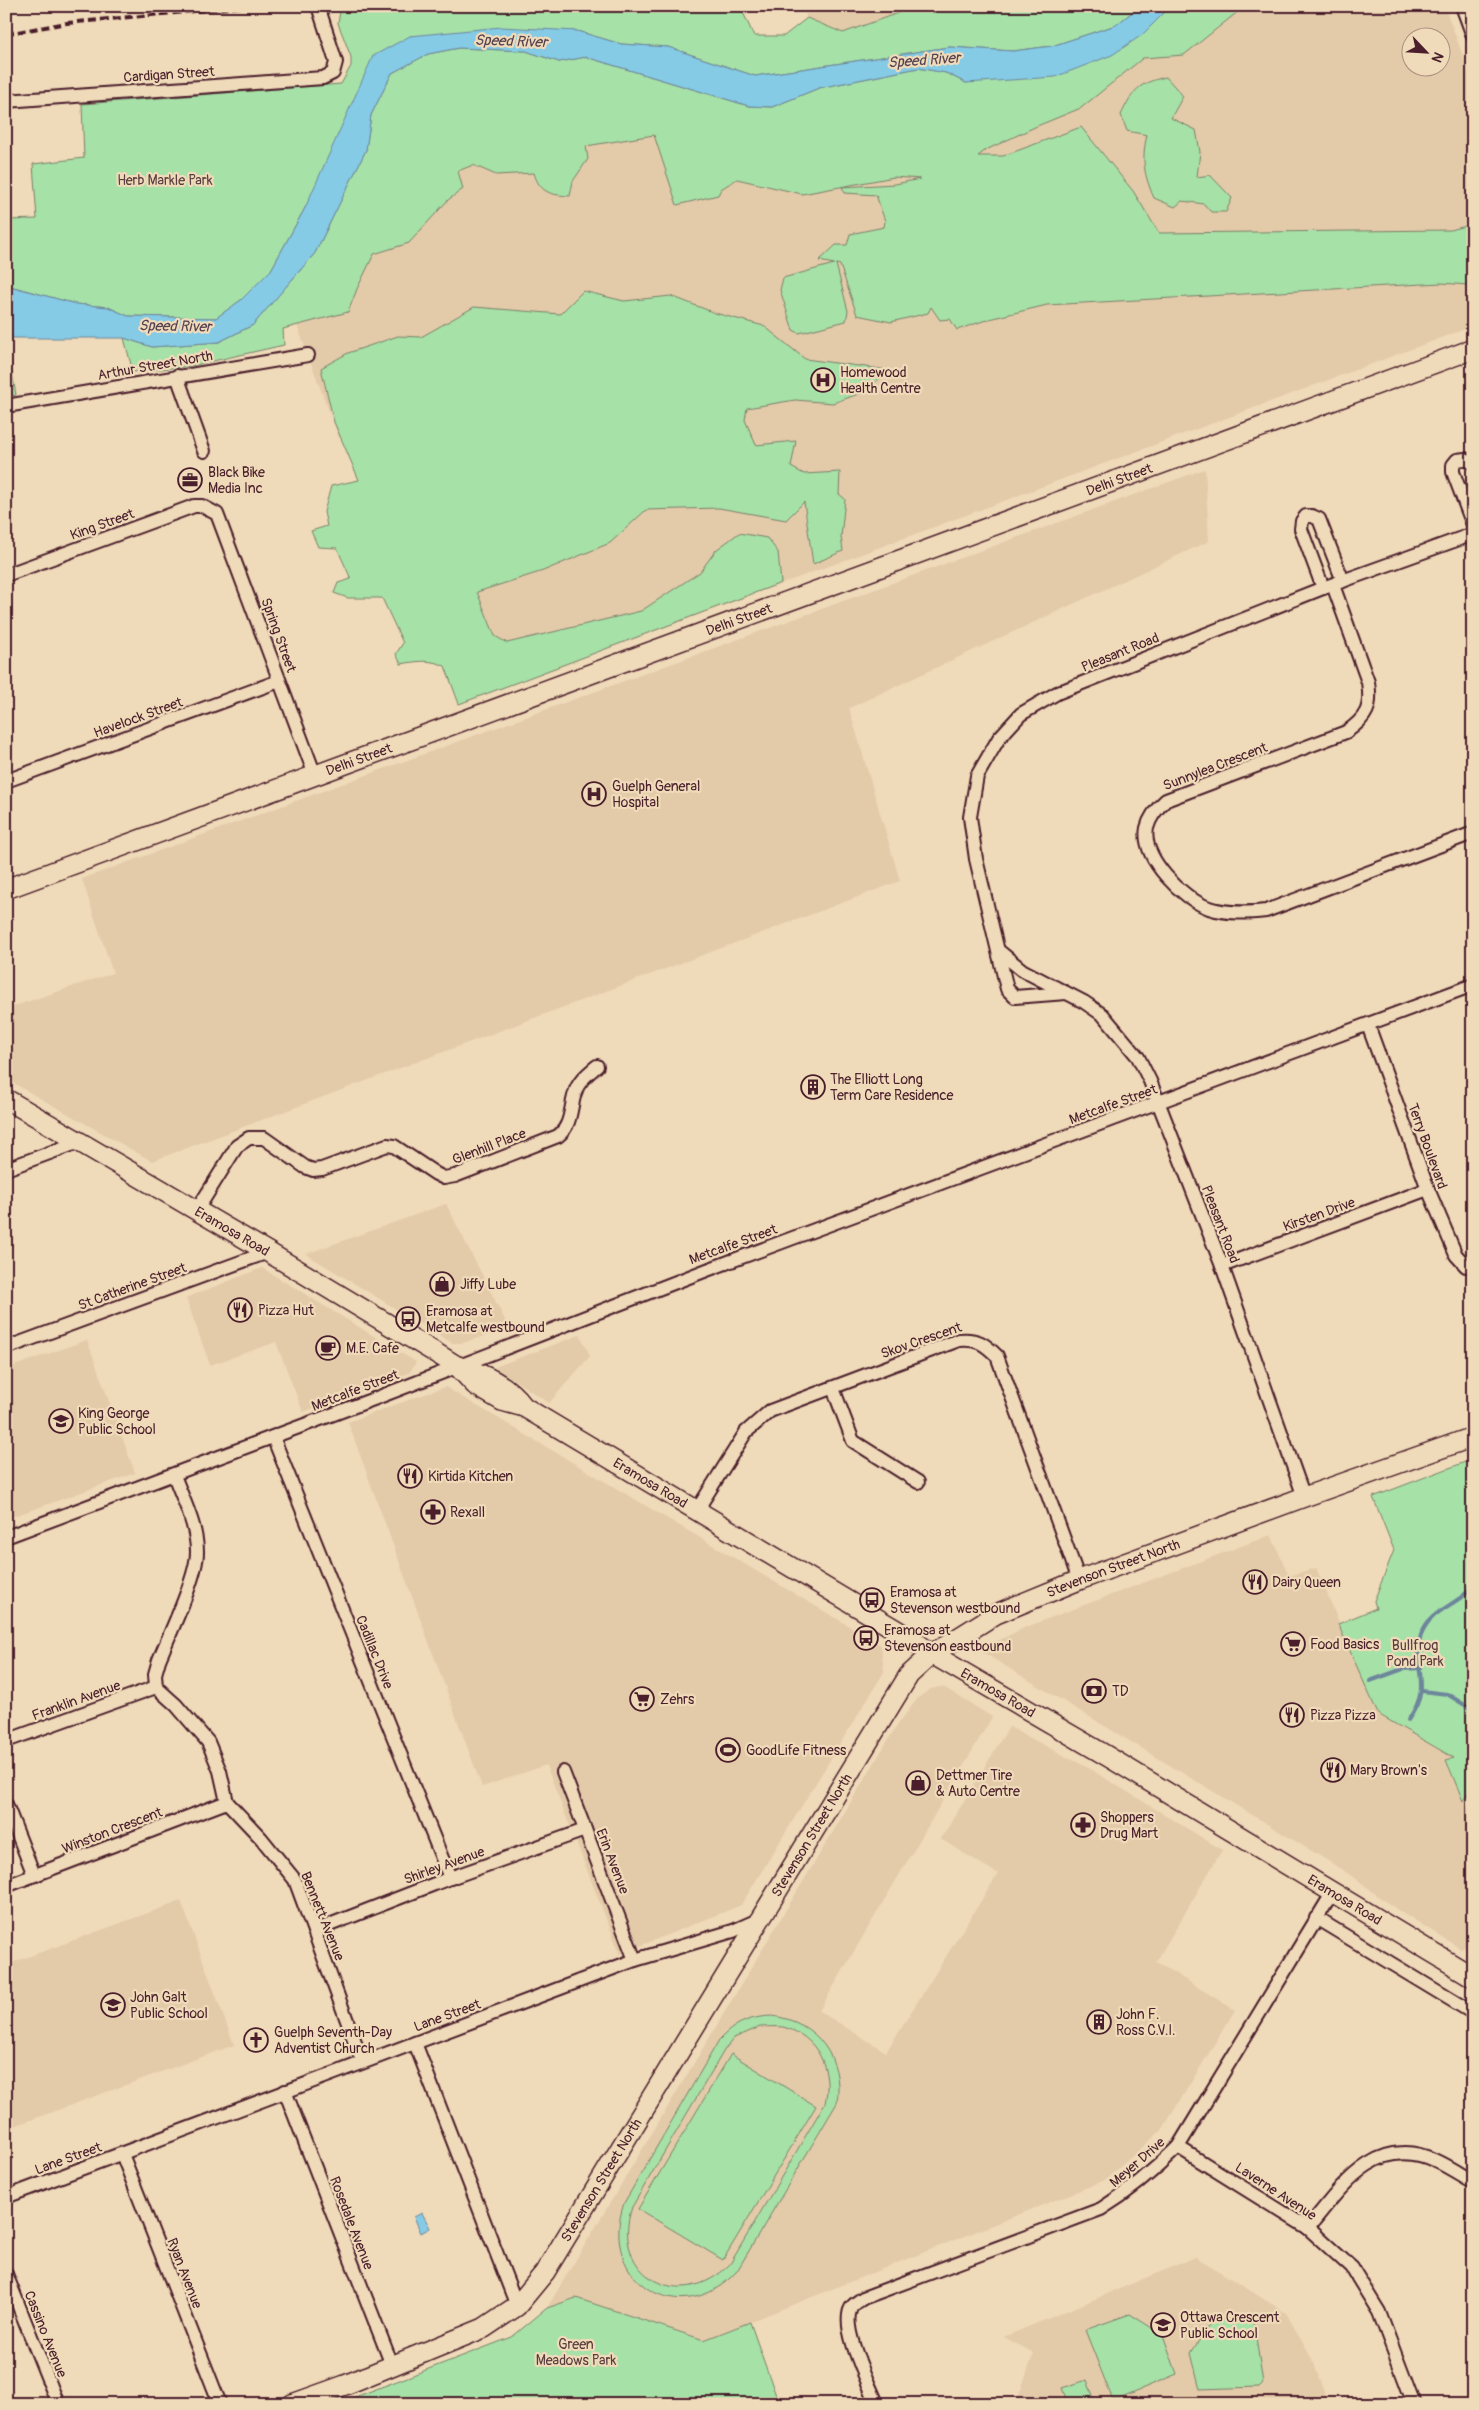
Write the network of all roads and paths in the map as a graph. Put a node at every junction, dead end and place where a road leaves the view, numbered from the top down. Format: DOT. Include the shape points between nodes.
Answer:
graph roads {
  1 [pos="318,6"];
  2 [pos="1467,12"];
  3 [pos="1473,36"];
  4 [pos="6,101"];
  5 [pos="1473,349"];
  6 [pos="308,355"];
  7 [pos="177,376"];
  8 [pos="6,406"];
  9 [pos="204,451"];
  10 [pos="1473,463"];
  11 [pos="209,509"];
  12 [pos="1473,526"];
  13 [pos="1473,534"];
  14 [pos="6,575"];
  15 [pos="1333,585"];
  16 [pos="279,681"];
  17 [pos="315,775"];
  18 [pos="6,781"];
  19 [pos="1473,834"];
  20 [pos="8,884"];
  21 [pos="1000,952"];
  22 [pos="1473,986"];
  23 [pos="1066,993"];
  24 [pos="1368,1025"];
  25 [pos="598,1066"];
  26 [pos="6,1099"];
  27 [pos="1158,1104"];
  28 [pos="78,1142"];
  29 [pos="6,1169"];
  30 [pos="1428,1190"];
  31 [pos="197,1210"];
  32 [pos="268,1252"];
  33 [pos="1222,1266"];
  34 [pos="1473,1266"];
  35 [pos="6,1348"];
  36 [pos="457,1366"];
  37 [pos="833,1388"];
  38 [pos="273,1437"];
  39 [pos="1473,1437"];
  40 [pos="174,1475"];
  41 [pos="918,1482"];
  42 [pos="1304,1497"];
  43 [pos="697,1510"];
  44 [pos="6,1536"];
  45 [pos="1079,1580"];
  46 [pos="932,1654"];
  47 [pos="156,1688"];
  48 [pos="6,1741"];
  49 [pos="563,1772"];
  50 [pos="228,1802"];
  51 [pos="6,1804"];
  52 [pos="585,1830"];
  53 [pos="34,1875"];
  54 [pos="450,1878"];
  55 [pos="6,1886"];
  56 [pos="1333,1892"];
  57 [pos="1316,1918"];
  58 [pos="760,1919"];
  59 [pos="314,1931"];
  60 [pos="635,1960"];
  61 [pos="1473,1977"];
  62 [pos="1473,2013"];
  63 [pos="415,2043"];
  64 [pos="362,2061"];
  65 [pos="285,2091"];
  66 [pos="1178,2147"];
  67 [pos="122,2154"];
  68 [pos="1473,2182"];
  69 [pos="6,2196"];
  70 [pos="1308,2228"];
  71 [pos="6,2274"];
  72 [pos="9,2290"];
  73 [pos="517,2306"];
  74 [pos="392,2365"];
  75 [pos="58,2404"];
  76 [pos="220,2404"];
  77 [pos="292,2404"];
  78 [pos="877,2404"];
  79 [pos="1414,2404"];
  1 -- 4 [label="street, Cardigan Street" via="336,62 334,73 323,78"];
  2 -- 3 [label="street"];
  5 -- 17 [label="main road, Delhi Street"];
  6 -- 7 [label="street, Arthur Street North"];
  7 -- 8 [label="street, Arthur Street North"];
  7 -- 9 [label="street"];
  10 -- 12 [label="street" via="1466,459 1457,460 1453,472"];
  11 -- 14 [label="street, King Street" via="194,506"];
  11 -- 16 [label="street, Spring Street" via="221,520"];
  13 -- 15 [label="street, Pleasant Road"];
  15 -- 15 [label="street, Sunnylea Crescent" via="1301,529 1306,516 1319,519"];
  15 -- 19 [label="street, Sunnylea Crescent" via="1368,682 1368,708 1359,724 1346,732 1166,800 1156,809 1147,830 1152,853 1166,878 1186,896 1209,908 1238,914 1266,910"];
  15 -- 21 [label="street, Pleasant Road" via="1058,693 1021,714 999,738 977,776 970,817 976,859"];
  16 -- 17 [label="street, Spring Street"];
  16 -- 18 [label="street, Havelock Street"];
  17 -- 20 [label="main road, Delhi Street"];
  21 -- 23 [label="street, Pleasant Road" via="1022,970"];
  21 -- 23 [label="street, Pleasant Road" via="1007,989 1014,997"];
  22 -- 24 [label="street, Metcalfe Street"];
  23 -- 27 [label="street, Pleasant Road" via="1103,1014 1123,1037 1138,1058"];
  24 -- 27 [label="street, Metcalfe Street"];
  24 -- 30 [label="street, Terry Boulevard"];
  25 -- 31 [label="street, Glenhill Place" via="575,1091 570,1118 558,1136 454,1176 444,1178 394,1146 387,1145 313,1170 264,1138 249,1138 237,1146"];
  26 -- 28 [label="main road, Eramosa Road"];
  27 -- 33 [label="street, Pleasant Road"];
  27 -- 36 [label="street, Metcalfe Street"];
  28 -- 29 [label="street"];
  28 -- 31 [label="main road, Eramosa Road"];
  30 -- 33 [label="street, Kirsten Drive"];
  30 -- 34 [label="street, Terry Boulevard" via="1456,1255 1466,1266"];
  31 -- 32 [label="main road, Eramosa Road"];
  32 -- 35 [label="street, St Catherine Street"];
  32 -- 36 [label="main road, Eramosa Road"];
  33 -- 42 [label="street, Pleasant Road"];
  36 -- 38 [label="street, Metcalfe Street"];
  36 -- 43 [label="main road, Eramosa Road" via="475,1385 502,1402 524,1406"];
  37 -- 41 [label="street" via="853,1441"];
  37 -- 43 [label="street, Skov Crescent" via="770,1411 752,1424"];
  37 -- 45 [label="street, Skov Crescent" via="959,1340 971,1338 984,1343 997,1356 1003,1370"];
  38 -- 40 [label="street, Metcalfe Street"];
  38 -- 54 [label="street, Cadillac Drive"];
  39 -- 42 [label="main road, Stevenson Street North"];
  40 -- 44 [label="street, Metcalfe Street"];
  40 -- 47 [label="street" via="193,1526 197,1553 192,1577 159,1660"];
  42 -- 45 [label="main road, Stevenson Street North"];
  43 -- 46 [label="main road, Eramosa Road"];
  45 -- 46 [label="main road, Stevenson Street North" via="996,1614"];
  46 -- 56 [label="main road, Eramosa Road"];
  46 -- 58 [label="main road, Stevenson Street North" via="909,1675"];
  47 -- 48 [label="street, Franklin Avenue"];
  47 -- 50 [label="street, Bennett Avenue" via="176,1705 208,1742"];
  49 -- 52 [label="street, Erin Avenue"];
  50 -- 53 [label="street, Winston Crescent"];
  50 -- 59 [label="street, Bennett Avenue" via="294,1880"];
  51 -- 53 [label="street"];
  52 -- 54 [label="street, Shirley Avenue"];
  52 -- 60 [label="street, Erin Avenue"];
  53 -- 55 [label="street, Winston Crescent"];
  54 -- 59 [label="street, Shirley Avenue"];
  56 -- 57 [label="street, Meyer Drive"];
  56 -- 61 [label="main road, Eramosa Road"];
  57 -- 62 [label="street"];
  57 -- 66 [label="street, Meyer Drive"];
  58 -- 60 [label="street, Lane Street" via="733,1931"];
  58 -- 73 [label="main road, Stevenson Street North" via="545,2272"];
  59 -- 64 [label="street, Bennett Avenue"];
  60 -- 63 [label="street, Lane Street"];
  63 -- 64 [label="street, Lane Street"];
  63 -- 73 [label="street"];
  64 -- 65 [label="street, Lane Street"];
  65 -- 67 [label="street, Lane Street"];
  65 -- 74 [label="street, Rosedale Avenue"];
  66 -- 70 [label="street, Laverne Avenue"];
  66 -- 78 [label="street, Meyer Drive" via="1131,2191 1101,2209 863,2298 851,2307 849,2332"];
  67 -- 69 [label="street, Lane Street"];
  67 -- 76 [label="street, Ryan Avenue"];
  68 -- 70 [label="street" via="1436,2160 1422,2156 1381,2158 1361,2167 1344,2183"];
  70 -- 79 [label="street, Laverne Avenue" via="1352,2268 1379,2312"];
  71 -- 72 [label="street, Cassino Avenue"];
  72 -- 75 [label="street, Cassino Avenue"];
  73 -- 74 [label="main road, Stevenson Street North" via="484,2328"];
  74 -- 77 [label="main road, Stevenson Street North"];
}
